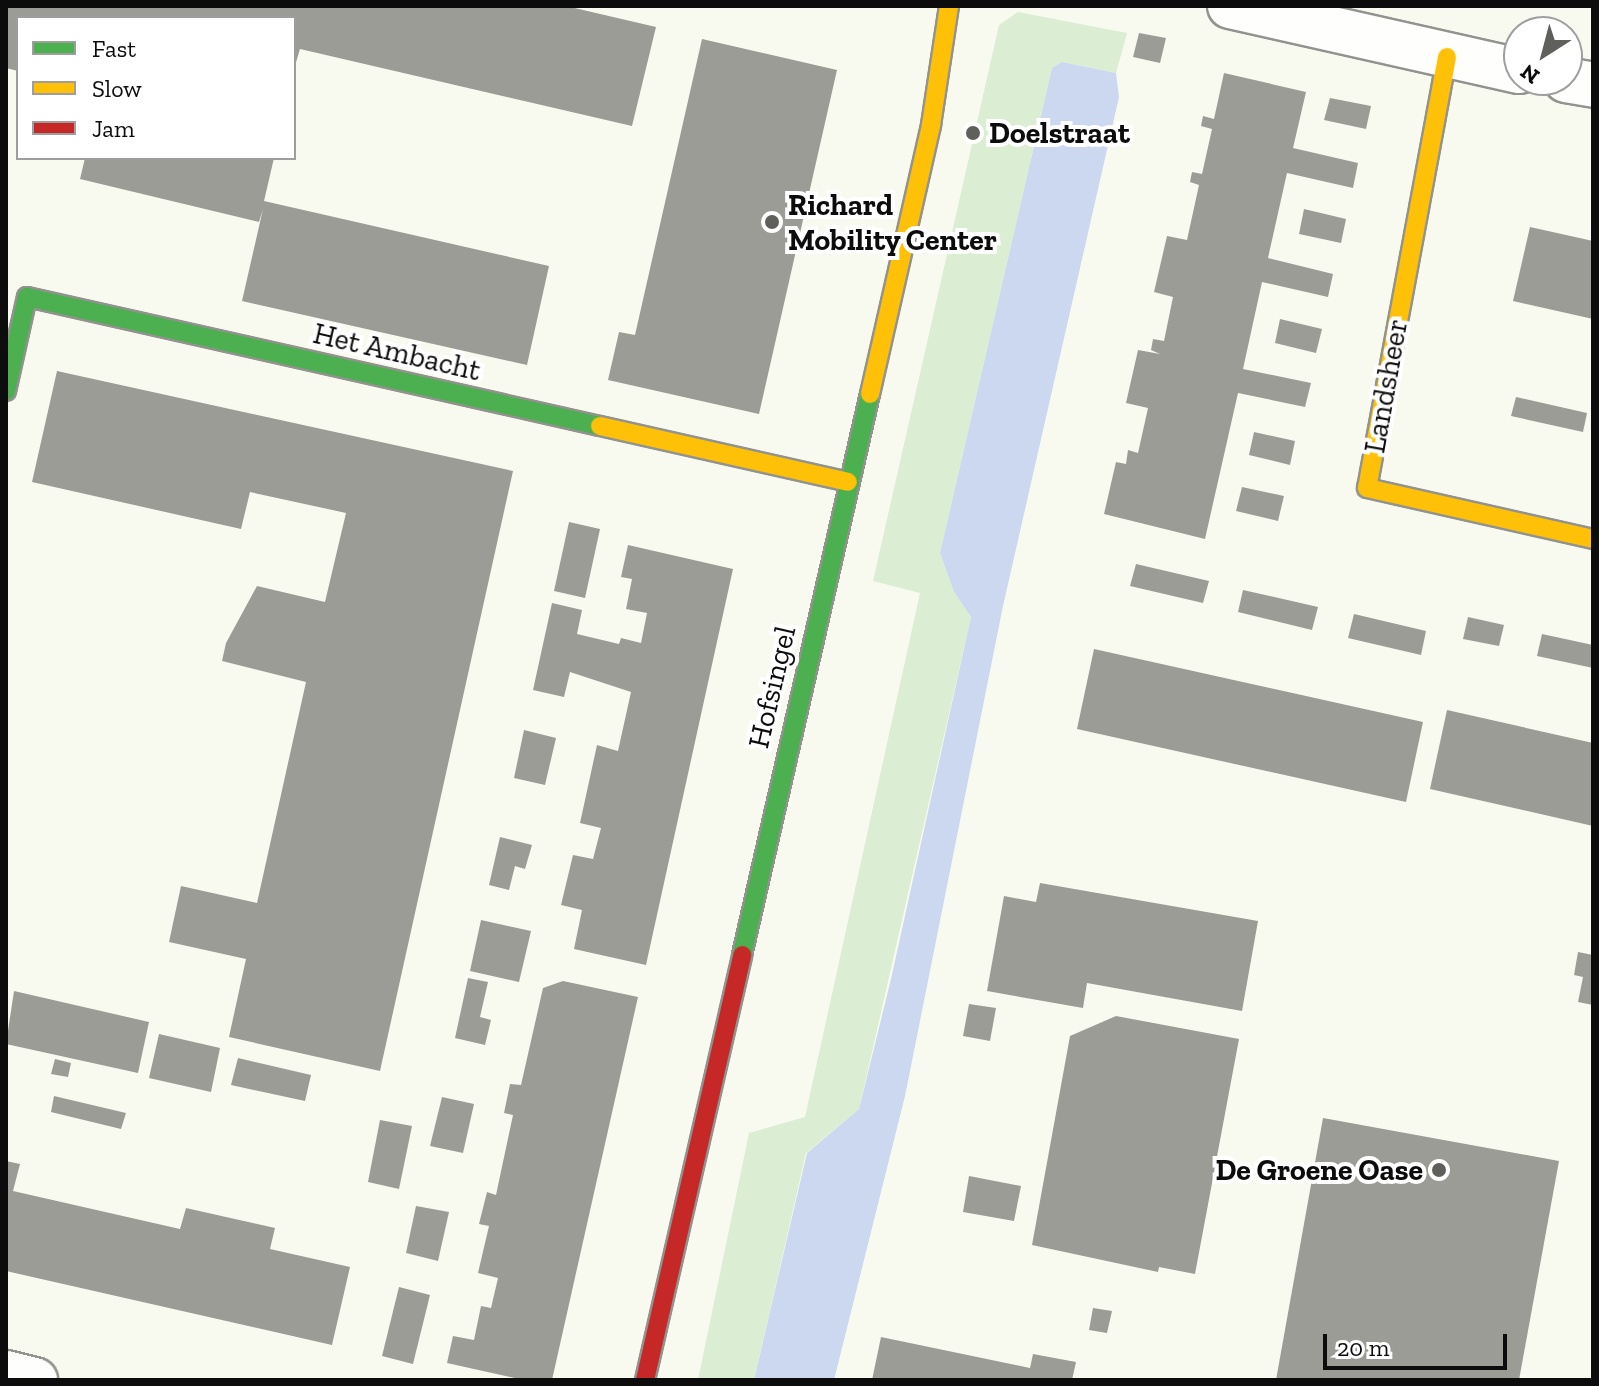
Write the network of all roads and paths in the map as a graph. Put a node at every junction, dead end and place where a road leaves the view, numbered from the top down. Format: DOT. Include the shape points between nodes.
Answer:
graph roads {
  1 [pos="949,6"];
  2 [pos="1230,6"];
  3 [pos="1447,57"];
  4 [pos="1503,68"];
  5 [pos="6,391"];
  6 [pos="848,482"];
  7 [pos="1593,539"];
  8 [pos="6,1373"];
  9 [pos="35,1380"];
  10 [pos="645,1380"];
  1 -- 6 [label="street, Hofsingel" via="931,125"];
  2 -- 3 [label="street"];
  3 -- 4 [label="street"];
  3 -- 7 [label="street, Landsheer" via="1367,488"];
  5 -- 6 [label="street, Het Ambacht" via="27,297"];
  6 -- 10 [label="street, Hofsingel"];
  8 -- 9 [label="street"];
}
